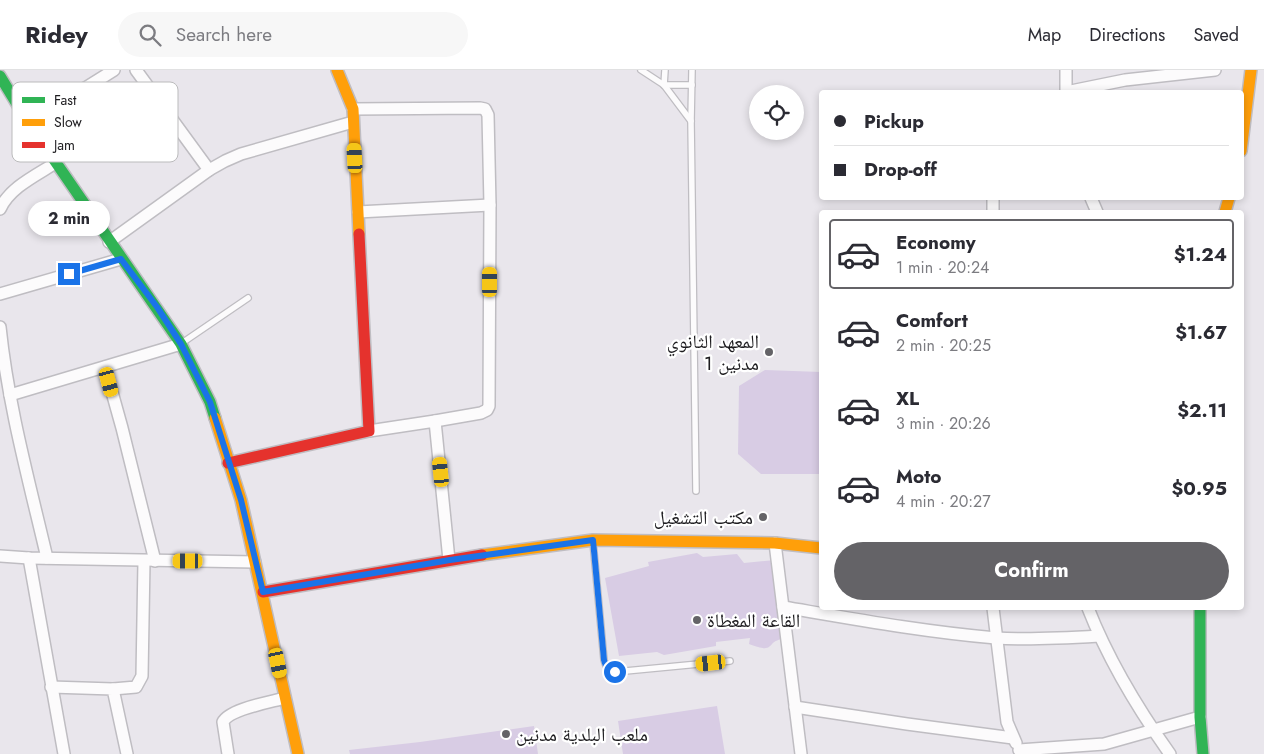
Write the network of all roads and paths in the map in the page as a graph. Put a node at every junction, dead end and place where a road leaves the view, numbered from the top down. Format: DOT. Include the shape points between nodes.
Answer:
graph roads {
  1 [pos="114,70"];
  2 [pos="136,70"];
  3 [pos="336,70"];
  4 [pos="641,70"];
  5 [pos="665,70"];
  6 [pos="692,70"];
  7 [pos="1066,70"];
  8 [pos="1215,70"];
  9 [pos="1251,70"];
  10 [pos="0,76"];
  11 [pos="95,82"];
  12 [pos="145,82"];
  13 [pos="664,85"];
  14 [pos="692,85"];
  15 [pos="1066,90"];
  16 [pos="1076,90"];
  17 [pos="12,96"];
  18 [pos="352,109"];
  19 [pos="691,121"];
  20 [pos="354,122"];
  21 [pos="1244,127"];
  22 [pos="178,128"];
  23 [pos="56,162"];
  24 [pos="209,170"];
  25 [pos="490,205"];
  26 [pos="0,209"];
  27 [pos="358,212"];
  28 [pos="109,242"];
  29 [pos="121,259"];
  30 [pos="0,294"];
  31 [pos="248,298"];
  32 [pos="0,327"];
  33 [pos="181,344"];
  34 [pos="105,367"];
  35 [pos="2,371"];
  36 [pos="10,395"];
  37 [pos="435,421"];
  38 [pos="369,431"];
  39 [pos="228,463"];
  40 [pos="696,491"];
  41 [pos="593,540"];
  42 [pos="775,543"];
  43 [pos="819,548"];
  44 [pos="0,556"];
  45 [pos="29,558"];
  46 [pos="47,558"];
  47 [pos="149,560"];
  48 [pos="450,560"];
  49 [pos="255,562"];
  50 [pos="263,592"];
  51 [pos="783,607"];
  52 [pos="994,610"];
  53 [pos="1089,610"];
  54 [pos="1200,610"];
  55 [pos="1099,636"];
  56 [pos="996,638"];
  57 [pos="730,661"];
  58 [pos="51,687"];
  59 [pos="113,689"];
  60 [pos="285,698"];
  61 [pos="796,707"];
  62 [pos="1200,718"];
  63 [pos="1154,731"];
  64 [pos="1013,738"];
  65 [pos="1020,752"];
  66 [pos="64,754"];
  67 [pos="127,754"];
  68 [pos="228,754"];
  69 [pos="298,754"];
  70 [pos="801,754"];
  71 [pos="1170,754"];
  72 [pos="1203,754"];
  1 -- 11 [label="street"];
  2 -- 12 [label="street"];
  3 -- 18 [label="street"];
  4 -- 13 [label="lane"];
  5 -- 13 [label="lane"];
  6 -- 14 [label="lane"];
  7 -- 15 [label="street"];
  8 -- 16 [label="street" via="1124,80"];
  9 -- 21 [label="street"];
  10 -- 17 [label="street"];
  13 -- 14 [label="lane"];
  13 -- 19 [label="lane"];
  14 -- 19 [label="lane"];
  18 -- 20 [label="street"];
  18 -- 25 [label="street" via="485,109"];
  19 -- 40 [label="lane"];
  20 -- 24 [label="street" via="241,154"];
  20 -- 27 [label="street"];
  22 -- 24 [label="street"];
  23 -- 26 [label="street" via="14,191"];
  23 -- 28 [label="street"];
  24 -- 28 [label="street"];
  25 -- 27 [label="street"];
  25 -- 37 [label="street" via="489,406 481,413"];
  27 -- 38 [label="street"];
  28 -- 29 [label="street"];
  29 -- 30 [label="street"];
  29 -- 33 [label="street"];
  31 -- 33 [label="lane"];
  32 -- 35 [label="street"];
  33 -- 34 [label="street"];
  33 -- 39 [label="street" via="210,402"];
  34 -- 36 [label="street"];
  34 -- 47 [label="street"];
  35 -- 36 [label="street"];
  36 -- 46 [label="street"];
  37 -- 38 [label="street"];
  37 -- 48 [label="street"];
  38 -- 39 [label="street"];
  39 -- 49 [label="street" via="241,500"];
  41 -- 42 [label="street"];
  41 -- 48 [label="street"];
  41 -- 57 [label="lane" via="604,660 609,670"];
  42 -- 43 [label="street"];
  42 -- 51 [label="street"];
  44 -- 45 [label="street"];
  45 -- 46 [label="street"];
  45 -- 58 [label="street"];
  46 -- 47 [label="street"];
  47 -- 49 [label="street"];
  47 -- 59 [label="street" via="142,676 133,688"];
  48 -- 50 [label="street"];
  49 -- 50 [label="street"];
  50 -- 60 [label="street"];
  51 -- 56 [label="street"];
  51 -- 61 [label="street"];
  52 -- 56 [label="street"];
  53 -- 55 [label="street"];
  54 -- 62 [label="street"];
  55 -- 56 [label="street"];
  55 -- 63 [label="street"];
  56 -- 64 [label="street" via="1007,722"];
  58 -- 59 [label="street"];
  58 -- 66 [label="street"];
  59 -- 67 [label="street"];
  60 -- 68 [label="street" via="225,719"];
  60 -- 69 [label="street"];
  61 -- 64 [label="street"];
  61 -- 70 [label="street"];
  62 -- 63 [label="street"];
  62 -- 72 [label="street"];
  63 -- 65 [label="street" via="1104,744"];
  63 -- 71 [label="street"];
  64 -- 65 [label="street"];
}
